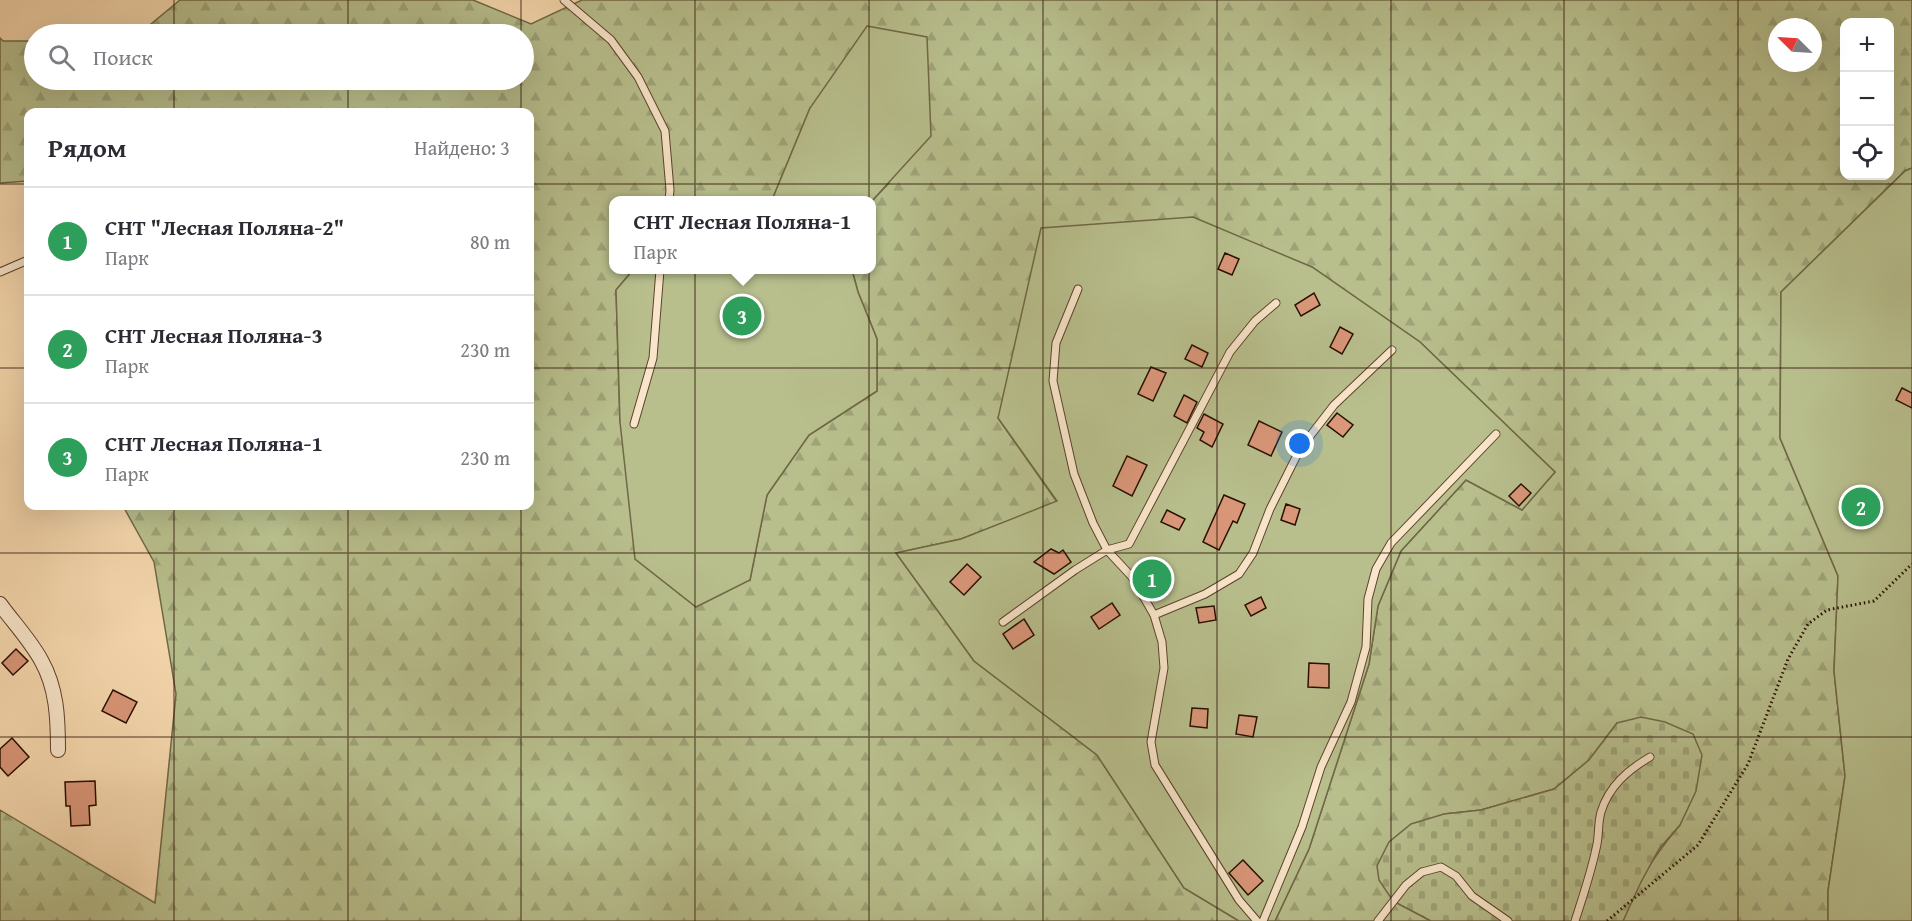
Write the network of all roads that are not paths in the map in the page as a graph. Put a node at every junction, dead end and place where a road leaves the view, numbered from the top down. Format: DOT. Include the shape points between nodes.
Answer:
graph roads {
  1 [pos="564,0"];
  2 [pos="669,196"];
  3 [pos="24,262"];
  4 [pos="0,272"];
  5 [pos="660,274"];
  6 [pos="1078,289"];
  7 [pos="1276,303"];
  8 [pos="1392,350"];
  9 [pos="634,424"];
  10 [pos="1496,434"];
  11 [pos="1107,550"];
  12 [pos="0,604"];
  13 [pos="1154,615"];
  14 [pos="1003,622"];
  15 [pos="58,750"];
  16 [pos="1650,757"];
  17 [pos="1257,921"];
  18 [pos="1263,921"];
  19 [pos="1378,921"];
  20 [pos="1508,921"];
  21 [pos="1575,921"];
  1 -- 2 [label="lane" via="611,40 638,77 665,131"];
  3 -- 4 [label="lane"];
  5 -- 9 [label="lane" via="653,358"];
  6 -- 11 [label="lane" via="1056,343 1053,381 1074,474"];
  7 -- 11 [label="lane" via="1230,352 1129,544"];
  8 -- 13 [label="lane" via="1334,405 1300,449 1253,553 1239,574 1205,594"];
  10 -- 18 [label="lane" via="1391,543 1376,569 1368,599 1366,647 1351,702 1321,767 1302,827"];
  11 -- 13 [label="lane" via="1132,577"];
  11 -- 14 [label="lane"];
  12 -- 15 [label="street" via="41,660 53,689"];
  13 -- 17 [label="lane" via="1164,668 1151,742 1155,765 1239,900"];
  16 -- 21 [label="lane" via="1632,767 1608,796 1600,813 1597,845"];
  19 -- 20 [label="lane" via="1406,885 1422,872 1441,867 1456,876 1472,896"];
}
